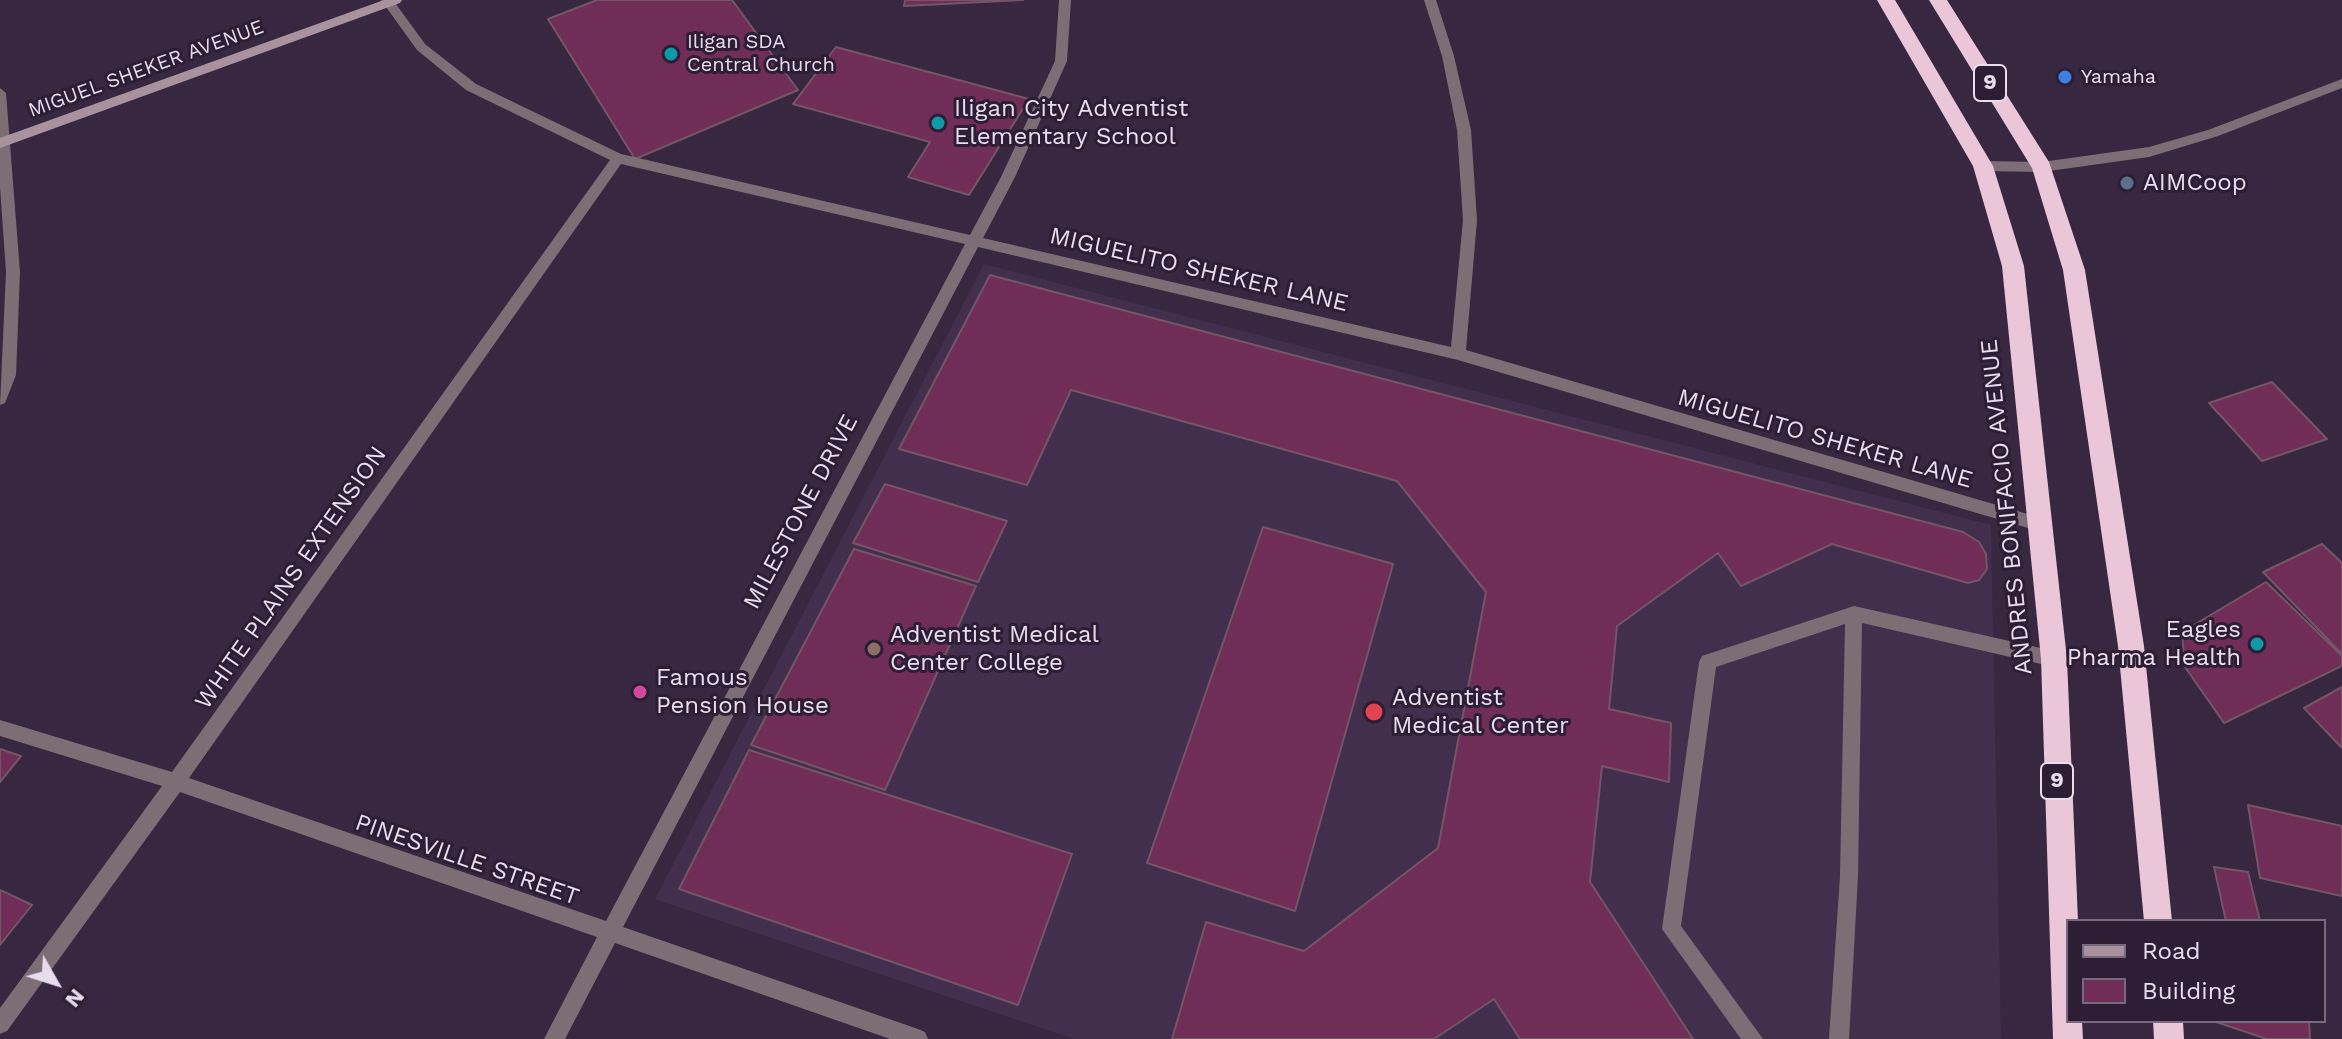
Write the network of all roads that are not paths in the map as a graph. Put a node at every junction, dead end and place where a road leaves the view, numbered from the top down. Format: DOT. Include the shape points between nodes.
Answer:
graph roads {
  1 [pos="1065,0"];
  2 [pos="1430,0"];
  3 [pos="1886,0"];
  4 [pos="1938,0"];
  5 [pos="390,1"];
  6 [pos="2342,83"];
  7 [pos="0,93"];
  8 [pos="2,142"];
  9 [pos="618,158"];
  10 [pos="1983,166"];
  11 [pos="2042,167"];
  12 [pos="974,239"];
  13 [pos="1458,354"];
  14 [pos="0,399"];
  15 [pos="2038,524"];
  16 [pos="1854,614"];
  17 [pos="2054,659"];
  18 [pos="0,728"];
  19 [pos="176,782"];
  20 [pos="2158,919"];
  21 [pos="608,934"];
  22 [pos="2066,985"];
  23 [pos="0,1024"];
  24 [pos="554,1039"];
  25 [pos="918,1039"];
  26 [pos="1753,1039"];
  27 [pos="1839,1039"];
  1 -- 12 [label="street, MILESTONE DRIVE" via="1061,61"];
  2 -- 13 [label="street" via="1464,130 1470,220"];
  3 -- 10 [label="highway, ANDRES BONIFACIO AVENUE / 9"];
  4 -- 11 [label="highway, 9"];
  5 -- 8 [label="street, MIGUEL SHEKER AVENUE"];
  5 -- 9 [label="street, MIGUELITO SHEKER LANE" via="421,47 471,87"];
  6 -- 11 [label="street" via="2149,152"];
  7 -- 8 [label="street"];
  8 -- 14 [label="street" via="13,272 9,375"];
  9 -- 12 [label="street, MIGUELITO SHEKER LANE"];
  9 -- 19 [label="street, WHITE PLAINS EXTENSION"];
  10 -- 11 [label="street"];
  10 -- 15 [label="highway, ANDRES BONIFACIO AVENUE / 9" via="2013,266"];
  11 -- 20 [label="highway, 9" via="2079,301 2131,646"];
  12 -- 13 [label="street, MIGUELITO SHEKER LANE"];
  12 -- 21 [label="street, MILESTONE DRIVE"];
  13 -- 15 [label="street, MIGUELITO SHEKER LANE"];
  15 -- 17 [label="highway, ANDRES BONIFACIO AVENUE / 9"];
  16 -- 17 [label="street"];
  16 -- 26 [label="street" via="1708,662 1671,929"];
  16 -- 27 [label="street" via="1849,876"];
  17 -- 22 [label="highway, ANDRES BONIFACIO AVENUE / 9"];
  18 -- 19 [label="street, PINESVILLE STREET"];
  19 -- 21 [label="street, PINESVILLE STREET"];
  19 -- 23 [label="street, WHITE PLAINS EXTENSION"];
  21 -- 24 [label="street, MILESTONE DRIVE"];
  21 -- 25 [label="street, PINESVILLE STREET"];
}
